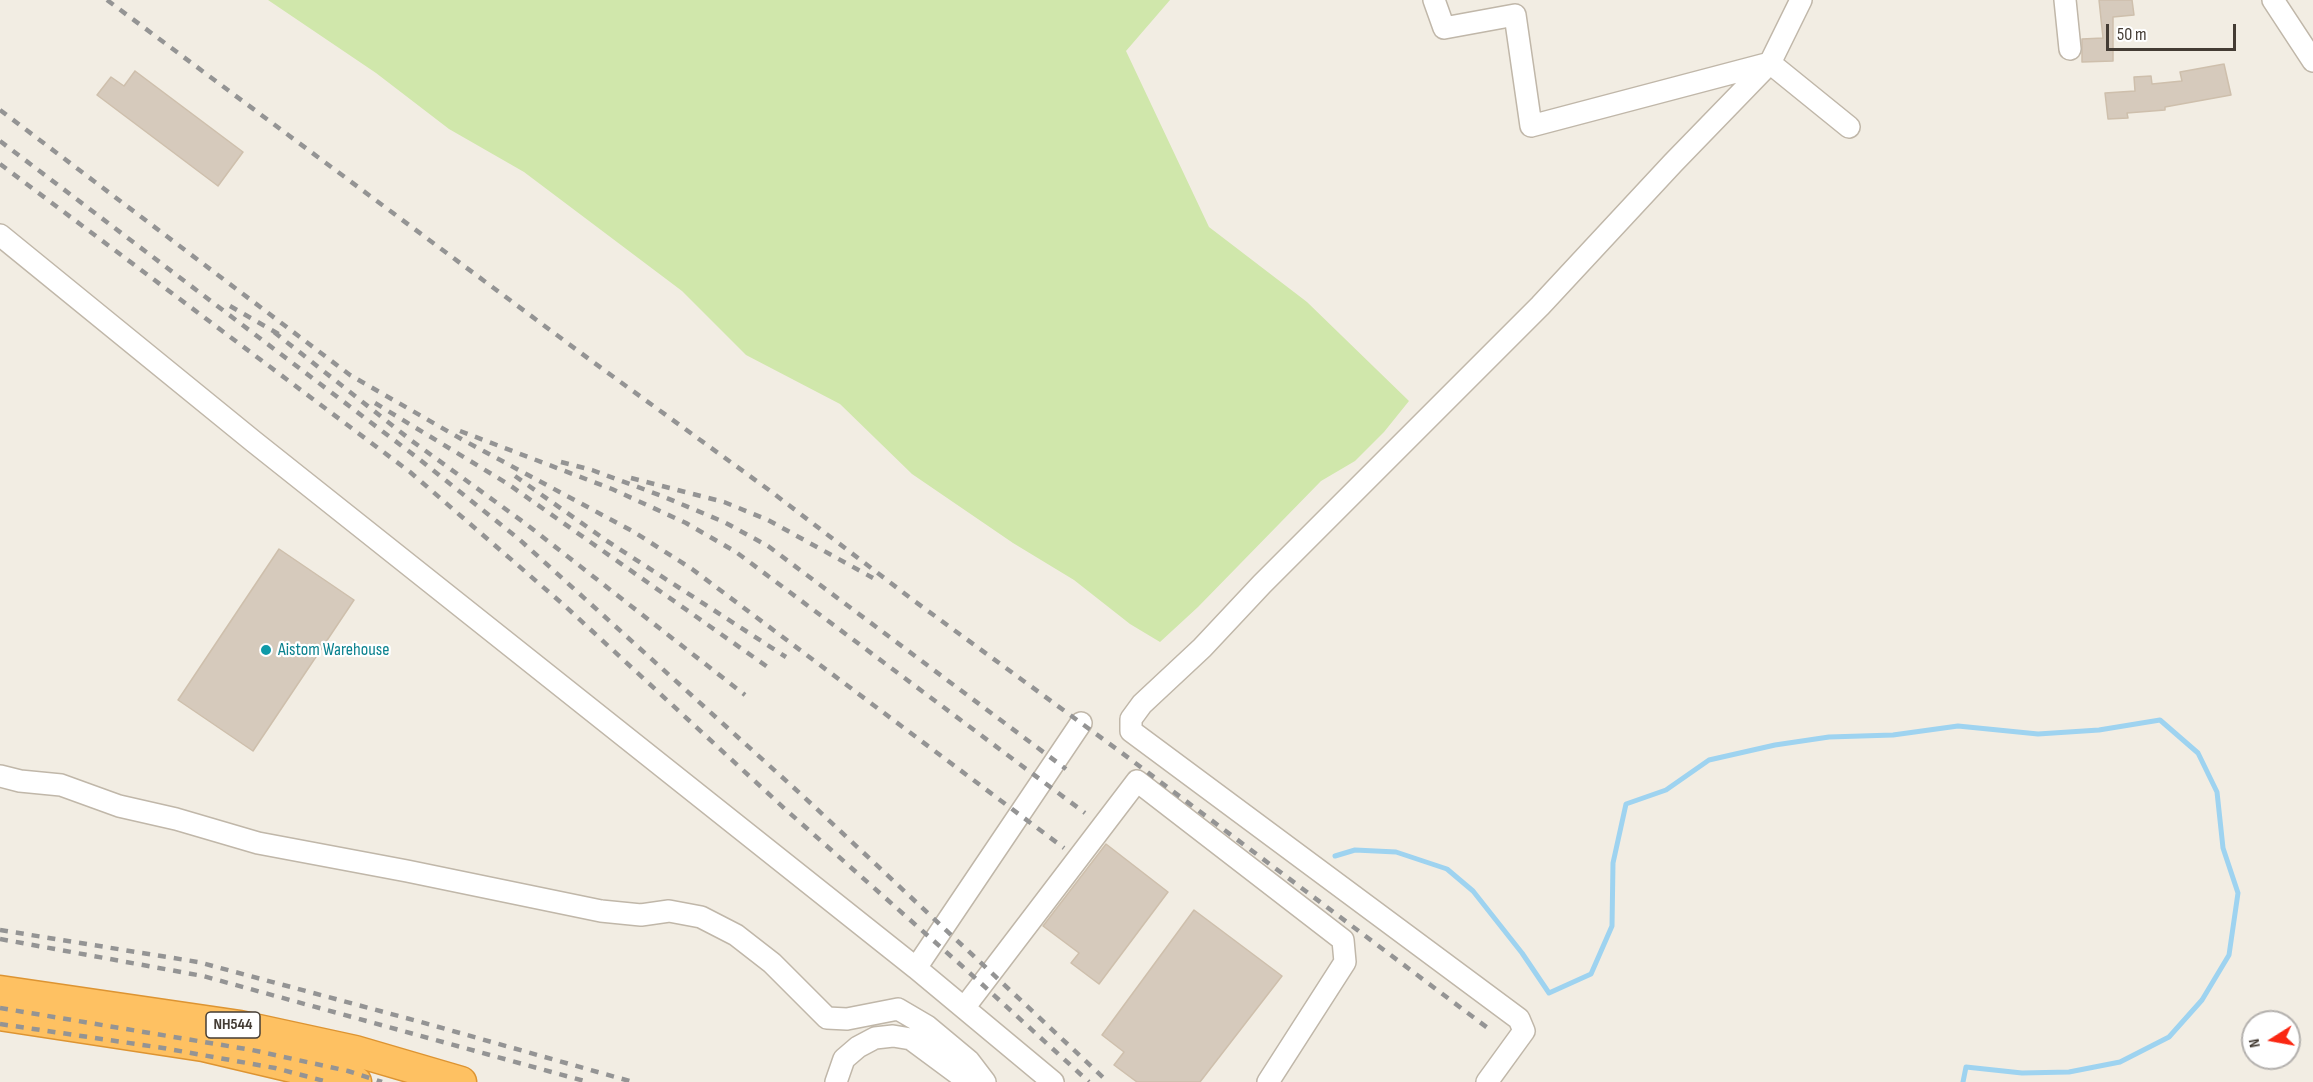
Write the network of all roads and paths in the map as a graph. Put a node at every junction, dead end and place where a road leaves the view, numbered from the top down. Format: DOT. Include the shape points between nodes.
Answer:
graph roads {
  1 [pos="1434,0"];
  2 [pos="1800,0"];
  3 [pos="2065,0"];
  4 [pos="2273,0"];
  5 [pos="2070,49"];
  6 [pos="2313,61"];
  7 [pos="1770,63"];
  8 [pos="1849,127"];
  9 [pos="0,235"];
  10 [pos="1081,723"];
  11 [pos="0,776"];
  12 [pos="916,968"];
  13 [pos="0,992"];
  14 [pos="964,1008"];
  15 [pos="0,1015"];
  16 [pos="356,1082"];
  17 [pos="461,1082"];
  18 [pos="836,1082"];
  19 [pos="969,1082"];
  20 [pos="985,1082"];
  21 [pos="1053,1082"];
  22 [pos="1268,1082"];
  23 [pos="1487,1082"];
  1 -- 7 [label="street" via="1444,28 1515,15 1531,126"];
  2 -- 7 [label="street"];
  3 -- 5 [label="street"];
  4 -- 6 [label="street"];
  7 -- 8 [label="street"];
  7 -- 23 [label="street" via="1540,306 1131,719 1131,731 1519,1019 1524,1031"];
  9 -- 12 [label="street"];
  10 -- 12 [label="street"];
  11 -- 20 [label="street" via="61,785 119,806 258,843 601,911 641,915 669,911 700,917 736,935 772,963 827,1018 847,1019 898,1009 927,1026 969,1061"];
  12 -- 14 [label="street"];
  13 -- 17 [label="highway, NH544" via="240,1026 355,1051"];
  14 -- 21 [label="street"];
  14 -- 22 [label="street" via="1137,781 1343,940 1345,962"];
  15 -- 16 [label="highway, NH544" via="203,1046"];
  18 -- 19 [label="street" via="844,1059 858,1047 875,1038 893,1036 911,1039"];
}
